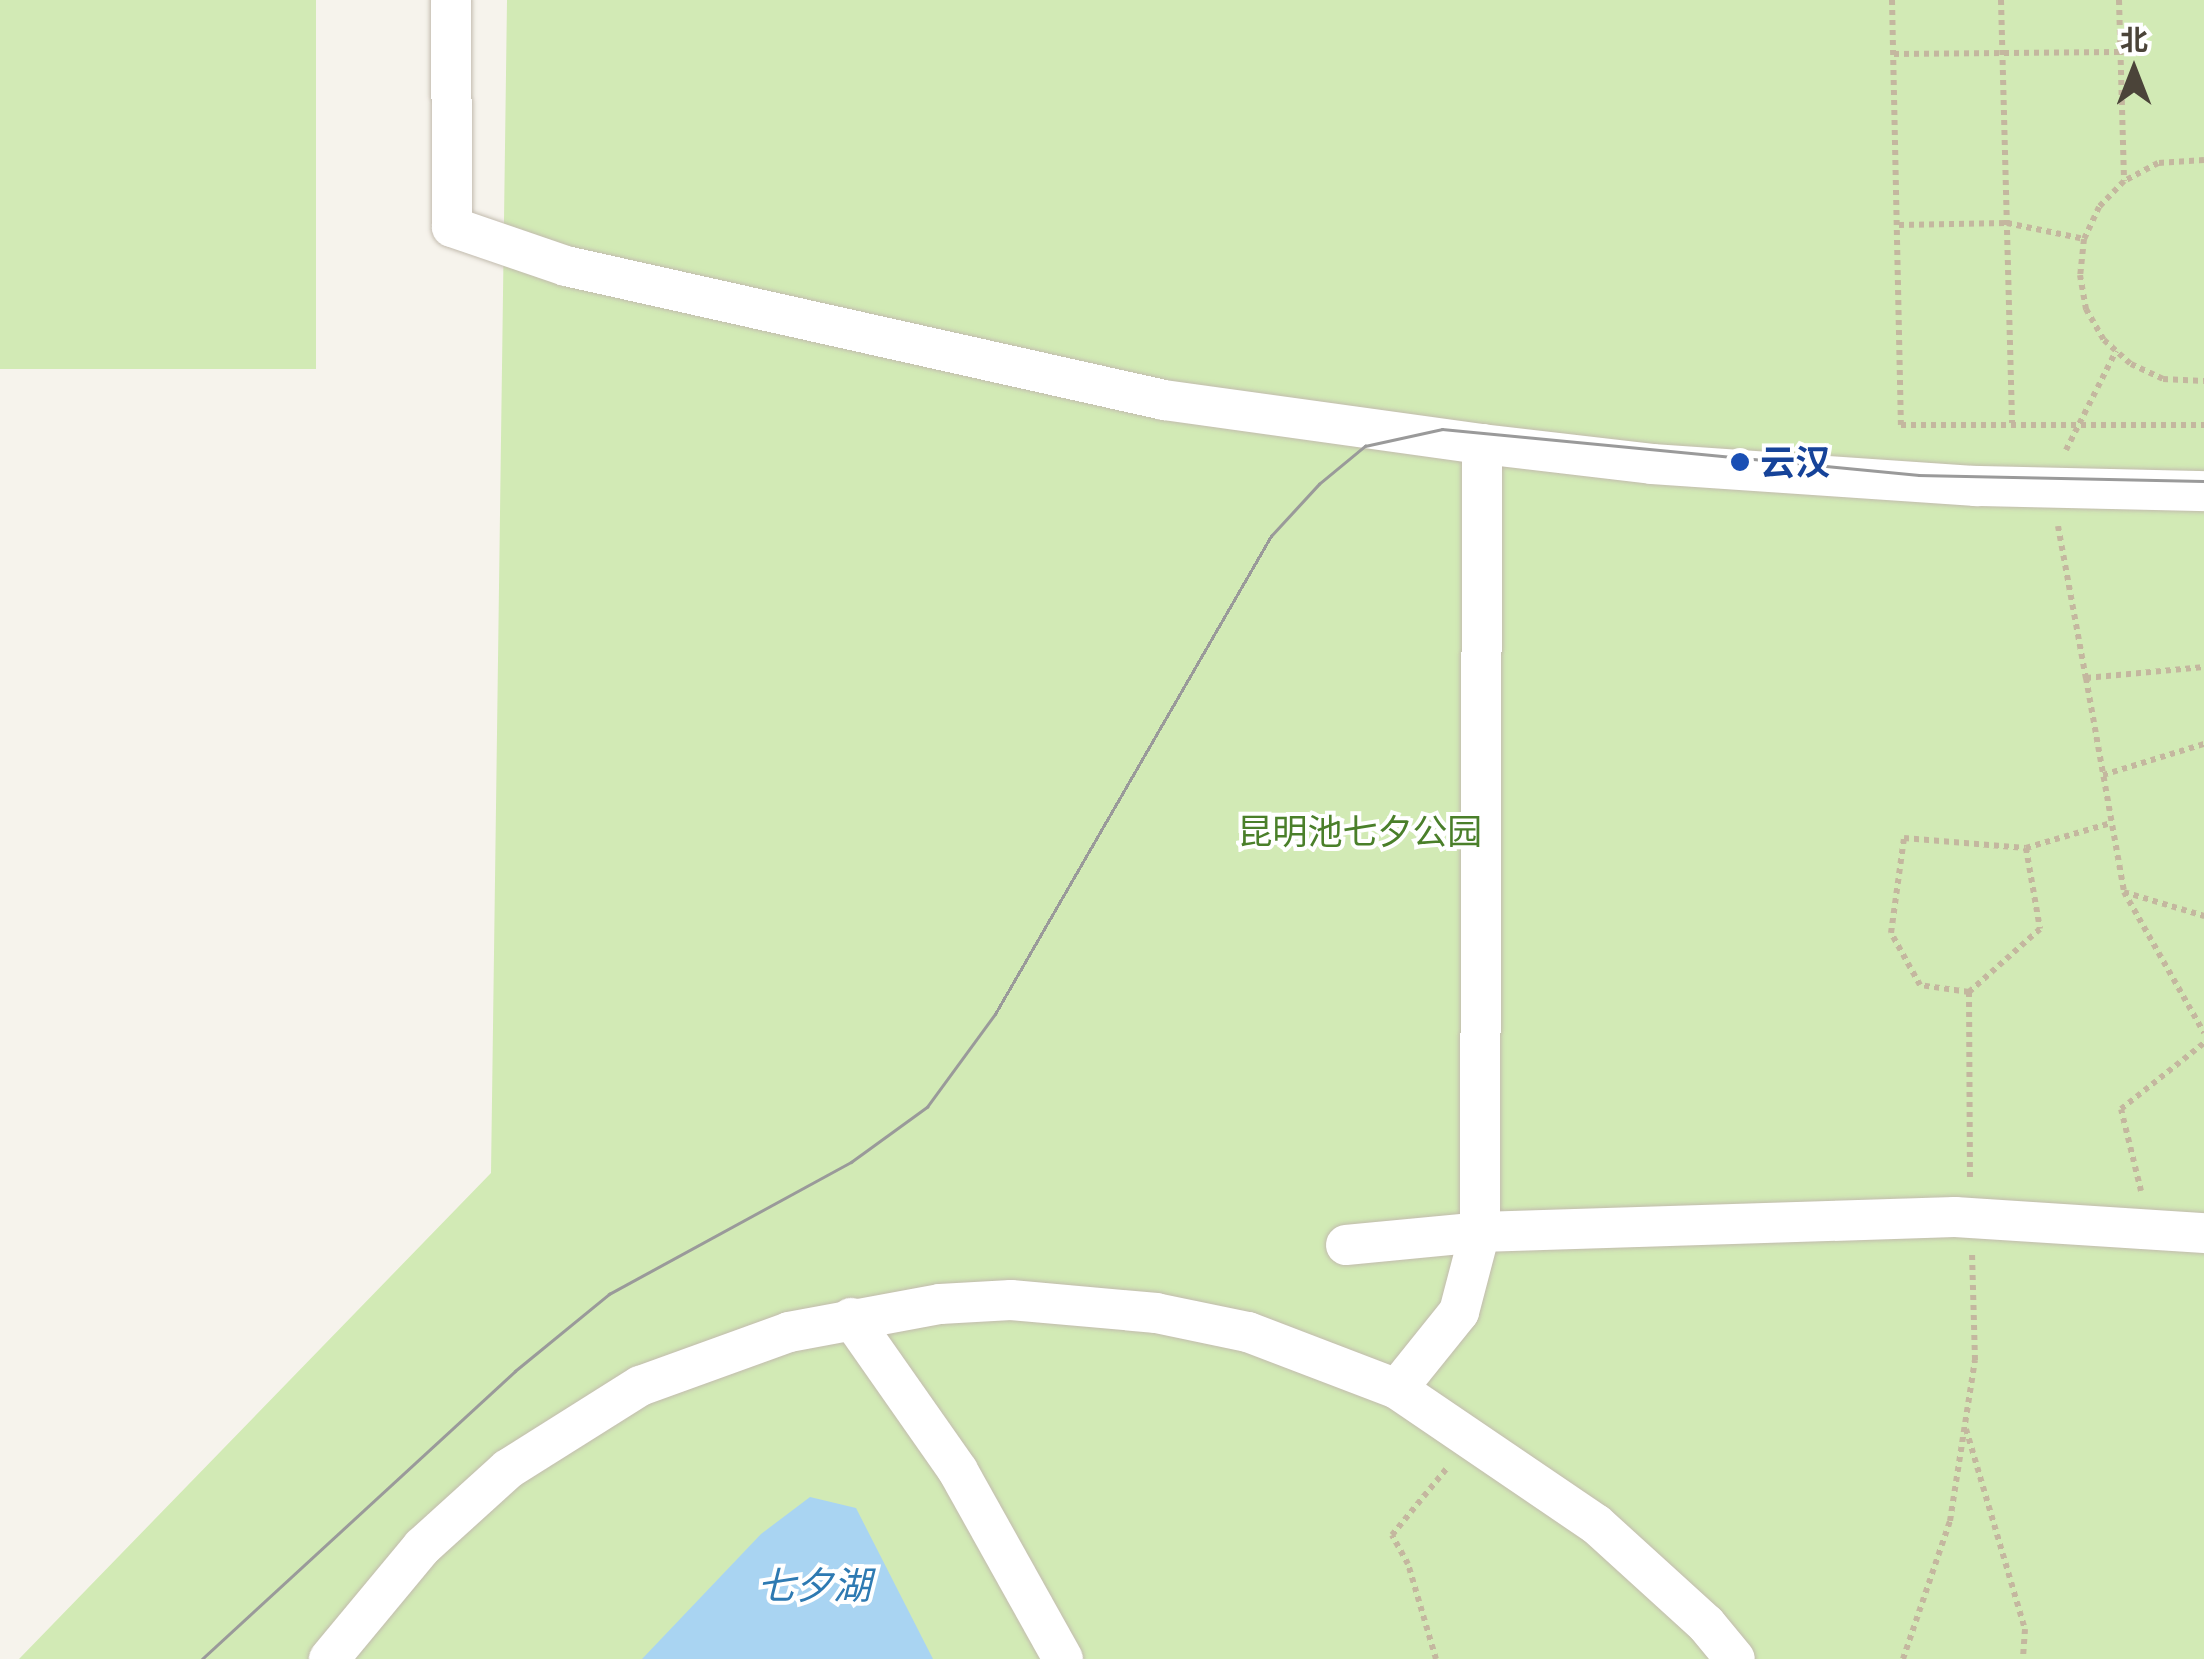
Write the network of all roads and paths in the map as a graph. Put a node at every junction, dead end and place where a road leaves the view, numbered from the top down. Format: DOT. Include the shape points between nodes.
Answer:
graph roads {
  1 [pos="451,0"];
  2 [pos="1892,0"];
  3 [pos="2001,0"];
  4 [pos="2119,0"];
  5 [pos="2120,52"];
  6 [pos="1894,54"];
  7 [pos="2002,54"];
  8 [pos="2204,160"];
  9 [pos="2124,181"];
  10 [pos="2007,224"];
  11 [pos="1898,225"];
  12 [pos="2084,239"];
  13 [pos="2116,351"];
  14 [pos="2204,381"];
  15 [pos="2012,423"];
  16 [pos="2079,424"];
  17 [pos="2204,425"];
  18 [pos="1482,444"];
  19 [pos="2059,486"];
  20 [pos="2204,491"];
  21 [pos="2204,667"];
  22 [pos="2086,678"];
  23 [pos="2204,744"];
  24 [pos="2103,774"];
  25 [pos="2112,823"];
  26 [pos="2026,848"];
  27 [pos="2124,892"];
  28 [pos="2204,916"];
  29 [pos="1969,992"];
  30 [pos="2204,1033"];
  31 [pos="2204,1043"];
  32 [pos="1970,1218"];
  33 [pos="2150,1226"];
  34 [pos="1480,1232"];
  35 [pos="2204,1233"];
  36 [pos="1346,1245"];
  37 [pos="851,1318"];
  38 [pos="1397,1388"];
  39 [pos="1965,1424"];
  40 [pos="1472,1437"];
  41 [pos="329,1659"];
  42 [pos="1063,1659"];
  43 [pos="1436,1659"];
  44 [pos="1734,1659"];
  45 [pos="1904,1659"];
  46 [pos="2023,1659"];
  1 -- 18 [label="street" via="452,227 566,266 878,340 1164,400"];
  2 -- 6 [label="path"];
  3 -- 7 [label="path"];
  4 -- 5 [label="path"];
  5 -- 7 [label="path"];
  5 -- 9 [label="path"];
  6 -- 7 [label="path"];
  6 -- 11 [label="path"];
  7 -- 10 [label="path"];
  8 -- 9 [label="path" via="2158,163"];
  9 -- 12 [label="path" via="2099,207"];
  10 -- 11 [label="path"];
  10 -- 12 [label="path"];
  10 -- 15 [label="path"];
  11 -- 15 [label="path" via="1901,425"];
  12 -- 13 [label="path" via="2080,275 2086,309"];
  13 -- 14 [label="path" via="2163,378"];
  13 -- 16 [label="path"];
  15 -- 16 [label="path"];
  16 -- 17 [label="path"];
  16 -- 19 [label="path" via="2062,458"];
  18 -- 19 [label="street" via="1652,464"];
  18 -- 34 [label="street"];
  19 -- 20 [label="street"];
  19 -- 22 [label="path" via="2058,532"];
  21 -- 22 [label="path"];
  22 -- 24 [label="path"];
  23 -- 24 [label="path"];
  24 -- 25 [label="path"];
  25 -- 26 [label="path"];
  25 -- 27 [label="path"];
  26 -- 29 [label="path" via="2040,929"];
  26 -- 29 [label="path" via="1904,838 1891,933 1920,985"];
  27 -- 28 [label="path"];
  27 -- 30 [label="path"];
  29 -- 32 [label="path"];
  31 -- 33 [label="path" via="2121,1109"];
  32 -- 33 [label="street"];
  32 -- 34 [label="street"];
  32 -- 39 [label="path" via="1975,1360"];
  33 -- 35 [label="street"];
  34 -- 36 [label="street"];
  34 -- 38 [label="street" via="1459,1312"];
  37 -- 38 [label="street" via="1011,1300 1156,1313 1248,1332"];
  37 -- 41 [label="street" via="702,1359 568,1428 508,1469 422,1548"];
  37 -- 42 [label="street" via="958,1470"];
  38 -- 40 [label="street"];
  39 -- 45 [label="path" via="1950,1520"];
  39 -- 46 [label="path" via="2025,1629"];
  40 -- 43 [label="path" via="1392,1535 1408,1564"];
  40 -- 44 [label="street" via="1596,1524 1706,1624"];
}
